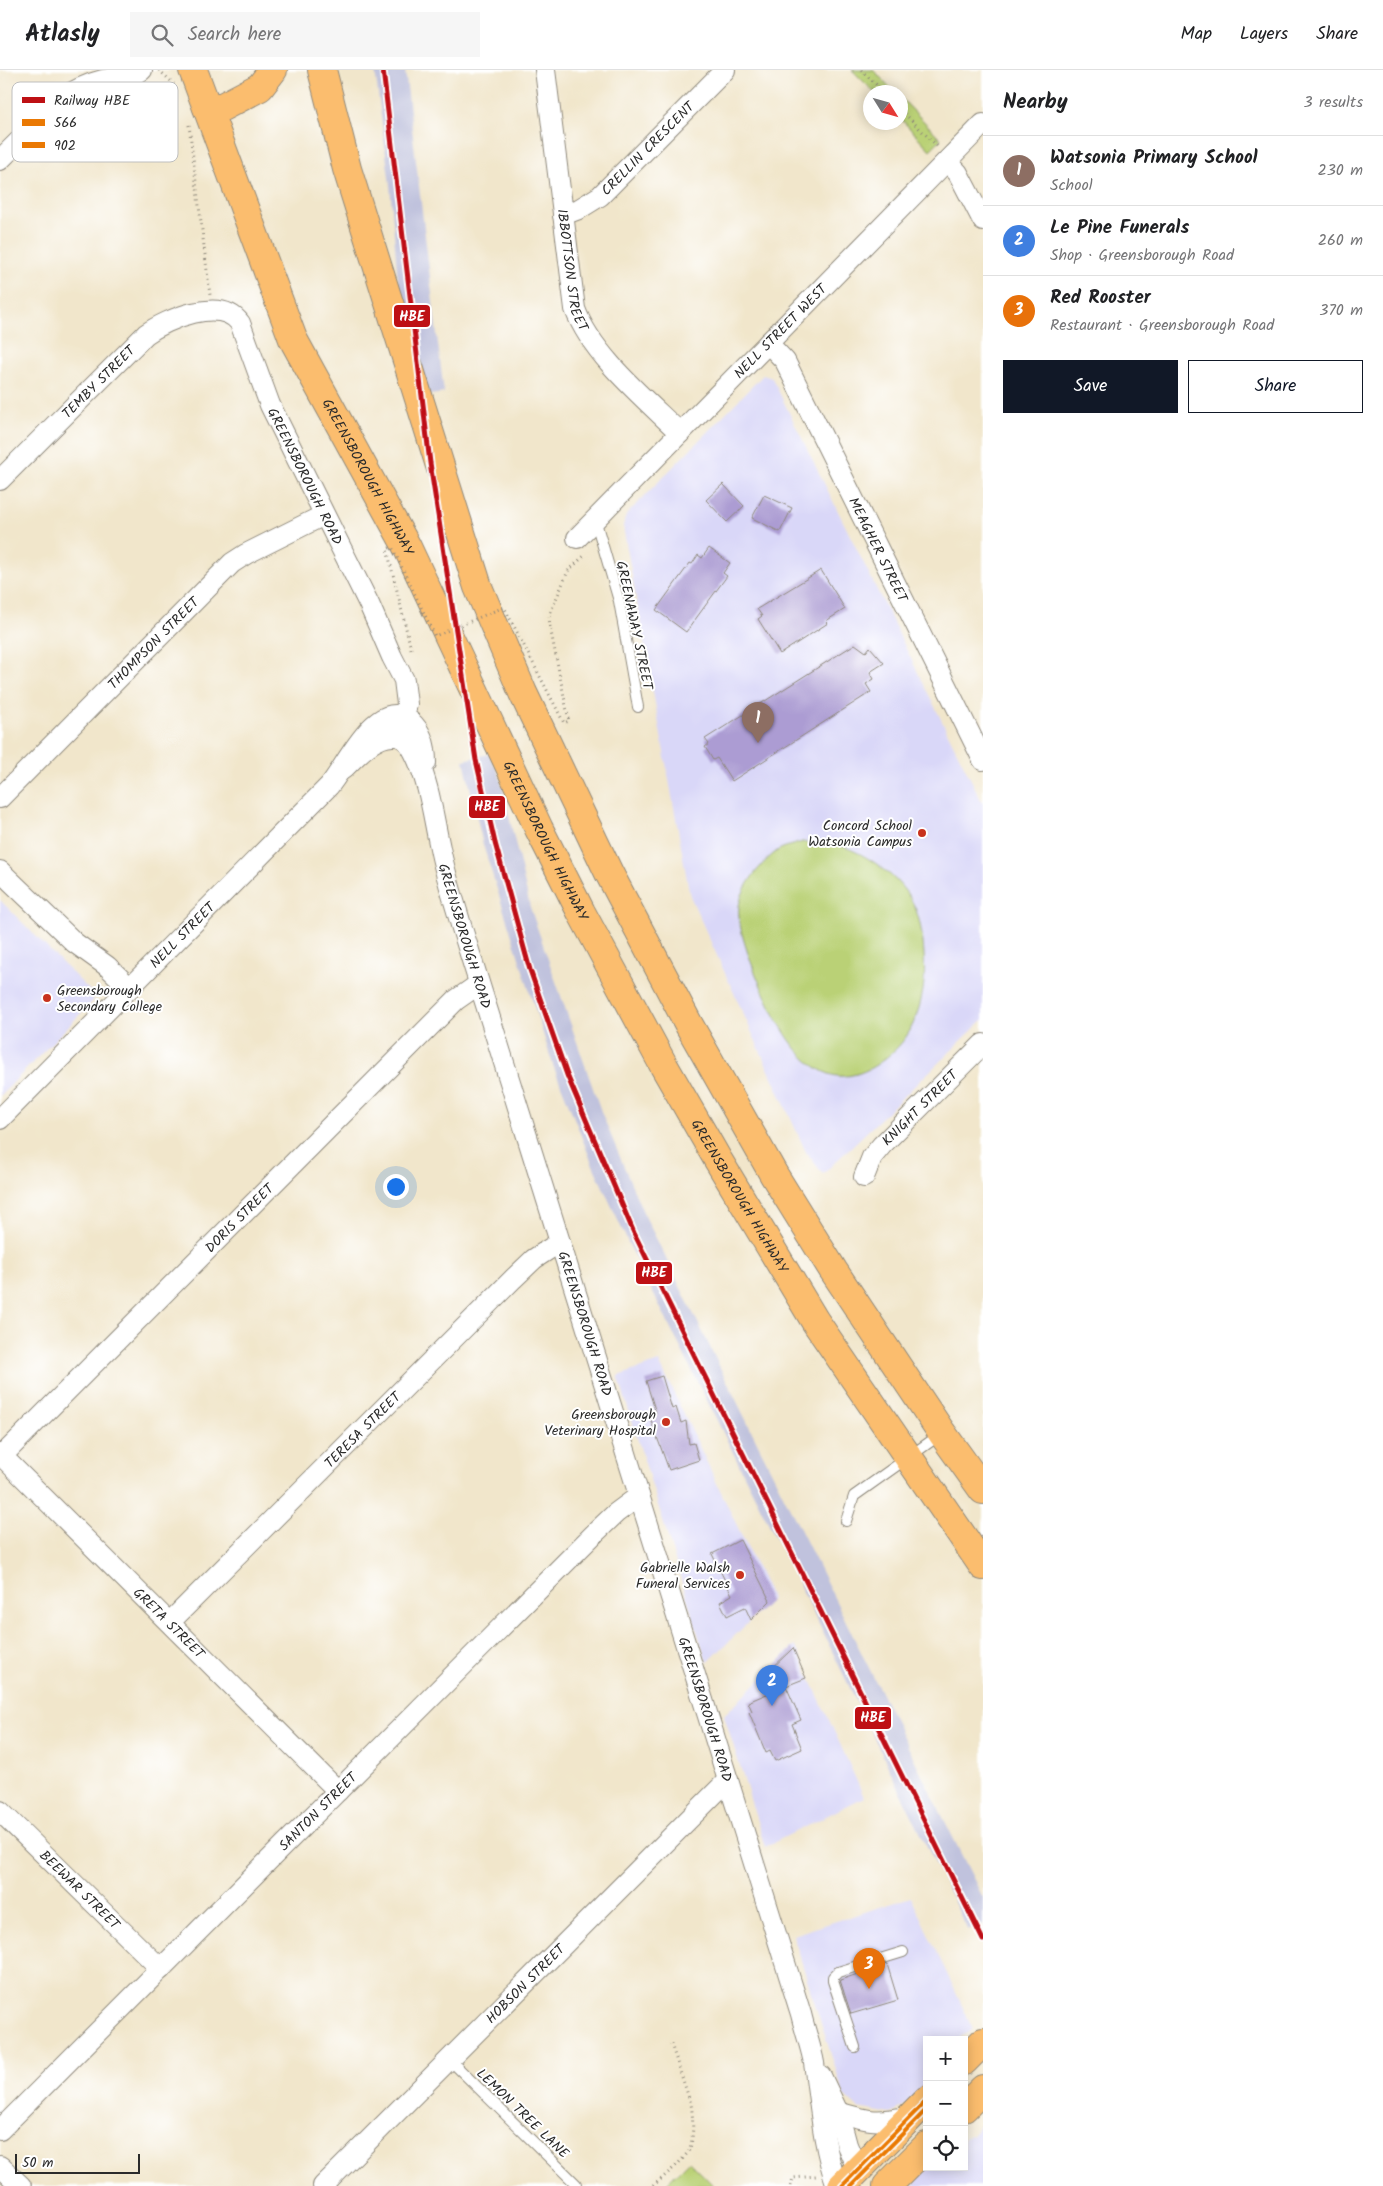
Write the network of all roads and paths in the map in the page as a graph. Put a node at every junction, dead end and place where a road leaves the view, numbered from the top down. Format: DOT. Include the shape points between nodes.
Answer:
graph roads {
  1 [pos="142,70"];
  2 [pos="159,70"];
  3 [pos="272,70"];
  4 [pos="322,70"];
  5 [pos="545,70"];
  6 [pos="725,70"];
  7 [pos="861,70"];
  8 [pos="184,78"];
  9 [pos="99,82"];
  10 [pos="877,85"];
  11 [pos="197,114"];
  12 [pos="908,118"];
  13 [pos="983,124"];
  14 [pos="12,148"];
  15 [pos="942,154"];
  16 [pos="0,160"];
  17 [pos="562,215"];
  18 [pos="983,221"];
  19 [pos="212,310"];
  20 [pos="768,343"];
  21 [pos="680,433"];
  22 [pos="0,480"];
  23 [pos="324,515"];
  24 [pos="595,519"];
  25 [pos="583,542"];
  26 [pos="411,649"];
  27 [pos="638,707"];
  28 [pos="399,716"];
  29 [pos="395,736"];
  30 [pos="983,760"];
  31 [pos="342,770"];
  32 [pos="426,785"];
  33 [pos="0,798"];
  34 [pos="0,871"];
  35 [pos="479,984"];
  36 [pos="125,992"];
  37 [pos="983,1044"];
  38 [pos="0,1119"];
  39 [pos="864,1178"];
  40 [pos="560,1242"];
  41 [pos="942,1433"];
  42 [pos="1,1455"];
  43 [pos="908,1456"];
  44 [pos="983,1490"];
  45 [pos="638,1496"];
  46 [pos="846,1521"];
  47 [pos="983,1566"];
  48 [pos="170,1622"];
  49 [pos="728,1780"];
  50 [pos="338,1791"];
  51 [pos="0,1811"];
  52 [pos="903,1952"];
  53 [pos="161,1969"];
  54 [pos="670,2041"];
  55 [pos="983,2042"];
  56 [pos="855,2047"];
  57 [pos="968,2057"];
  58 [pos="449,2059"];
  59 [pos="814,2061"];
  60 [pos="983,2090"];
  61 [pos="968,2104"];
  62 [pos="919,2108"];
  63 [pos="838,2112"];
  64 [pos="0,2130"];
  65 [pos="923,2150"];
  66 [pos="0,2166"];
  67 [pos="849,2182"];
  68 [pos="21,2186"];
  69 [pos="323,2186"];
  70 [pos="574,2186"];
  71 [pos="653,2186"];
  72 [pos="887,2186"];
  1 -- 9 [label="street" via="128,77"];
  2 -- 8 [label="path"];
  3 -- 11 [label="main road" via="260,87 222,107"];
  4 -- 41 [label="main road" via="347,169 478,587 523,693 609,873 764,1158 833,1270"];
  5 -- 17 [label="street, IBBOTTSON STREET"];
  6 -- 17 [label="street, CRELLIN CRESCENT" via="600,196"];
  7 -- 10 [label="path"];
  8 -- 11 [label="main road, GREENSBOROUGH HIGHWAY"];
  11 -- 19 [label="path"];
  11 -- 43 [label="main road, GREENSBOROUGH HIGHWAY" via="293,339 407,548 581,912 718,1160 815,1321"];
  12 -- 15 [label="path"];
  13 -- 15 [label="street, NELL STREET WEST"];
  14 -- 16 [label="street"];
  15 -- 18 [label="street" via="964,182"];
  15 -- 20 [label="street, NELL STREET WEST"];
  17 -- 21 [label="street, IBBOTTSON STREET" via="573,301 586,335 603,357"];
  19 -- 22 [label="street, TEMBY STREET" via="171,320 146,334"];
  19 -- 23 [label="street, GREENSBOROUGH ROAD" via="232,314 240,323 270,405"];
  20 -- 21 [label="street, NELL STREET WEST"];
  20 -- 30 [label="street, MEAGHER STREET" via="785,361"];
  21 -- 24 [label="street, NELL STREET WEST"];
  23 -- 28 [label="street, GREENSBOROUGH ROAD" via="392,657"];
  23 -- 33 [label="street, THOMPSON STREET" via="232,563"];
  24 -- 25 [label="street, NELL STREET WEST"];
  24 -- 27 [label="lane, GREENAWAY STREET" via="619,601"];
  25 -- 26 [label="path, bridge" via="586,554 568,571 549,616 569,721 564,723 504,607 435,636 392,547 387,549"];
  28 -- 29 [label="street, GREENSBOROUGH ROAD"];
  28 -- 31 [label="street, NELL STREET" via="380,719 370,728"];
  28 -- 32 [label="street, GREENSBOROUGH ROAD" via="412,723 424,742"];
  29 -- 31 [label="street, NELL STREET" via="378,740"];
  29 -- 32 [label="street, GREENSBOROUGH ROAD" via="402,737 415,753"];
  31 -- 36 [label="street, NELL STREET"];
  32 -- 35 [label="street, GREENSBOROUGH ROAD" via="440,851"];
  34 -- 36 [label="street" via="75,943 98,974"];
  35 -- 40 [label="street, GREENSBOROUGH ROAD"];
  35 -- 42 [label="street, DORIS STREET" via="456,1000"];
  36 -- 38 [label="street, NELL STREET"];
  37 -- 39 [label="street, KNIGHT STREET" via="882,1145 872,1157"];
  40 -- 45 [label="street, GREENSBOROUGH ROAD"];
  40 -- 48 [label="street, TERESA STREET" via="512,1279"];
  41 -- 43 [label="lane"];
  41 -- 44 [label="main road"];
  42 -- 48 [label="street, GRETA STREET"];
  43 -- 46 [label="lane" via="854,1496"];
  43 -- 47 [label="main road, GREENSBOROUGH HIGHWAY"];
  45 -- 49 [label="street, GREENSBOROUGH ROAD"];
  45 -- 50 [label="street, SANTON STREET" via="597,1531"];
  48 -- 50 [label="street, GRETA STREET"];
  49 -- 58 [label="street, HOBSON STREET"];
  49 -- 59 [label="street, GREENSBOROUGH ROAD"];
  50 -- 53 [label="street, SANTON STREET"];
  51 -- 53 [label="street, BEEWAR STREET"];
  52 -- 56 [label="lane" via="833,1976"];
  53 -- 64 [label="street, SANTON STREET"];
  54 -- 71 [label="path" via="693,2113 690,2146"];
  55 -- 57 [label="main road"];
  58 -- 69 [label="street, HOBSON STREET"];
  58 -- 70 [label="lane, LEMON TREE LANE" via="576,2184"];
  59 -- 63 [label="street, GREENSBOROUGH ROAD"];
  59 -- 67 [label="street, GREENSBOROUGH ROAD" via="820,2117 831,2168"];
  60 -- 61 [label="main road"];
  62 -- 63 [label="street" via="883,2122 868,2122"];
  62 -- 67 [label="main road"];
  63 -- 67 [label="street, GREENSBOROUGH ROAD" via="847,2145"];
  65 -- 72 [label="main road"];
  66 -- 68 [label="street"];
}
